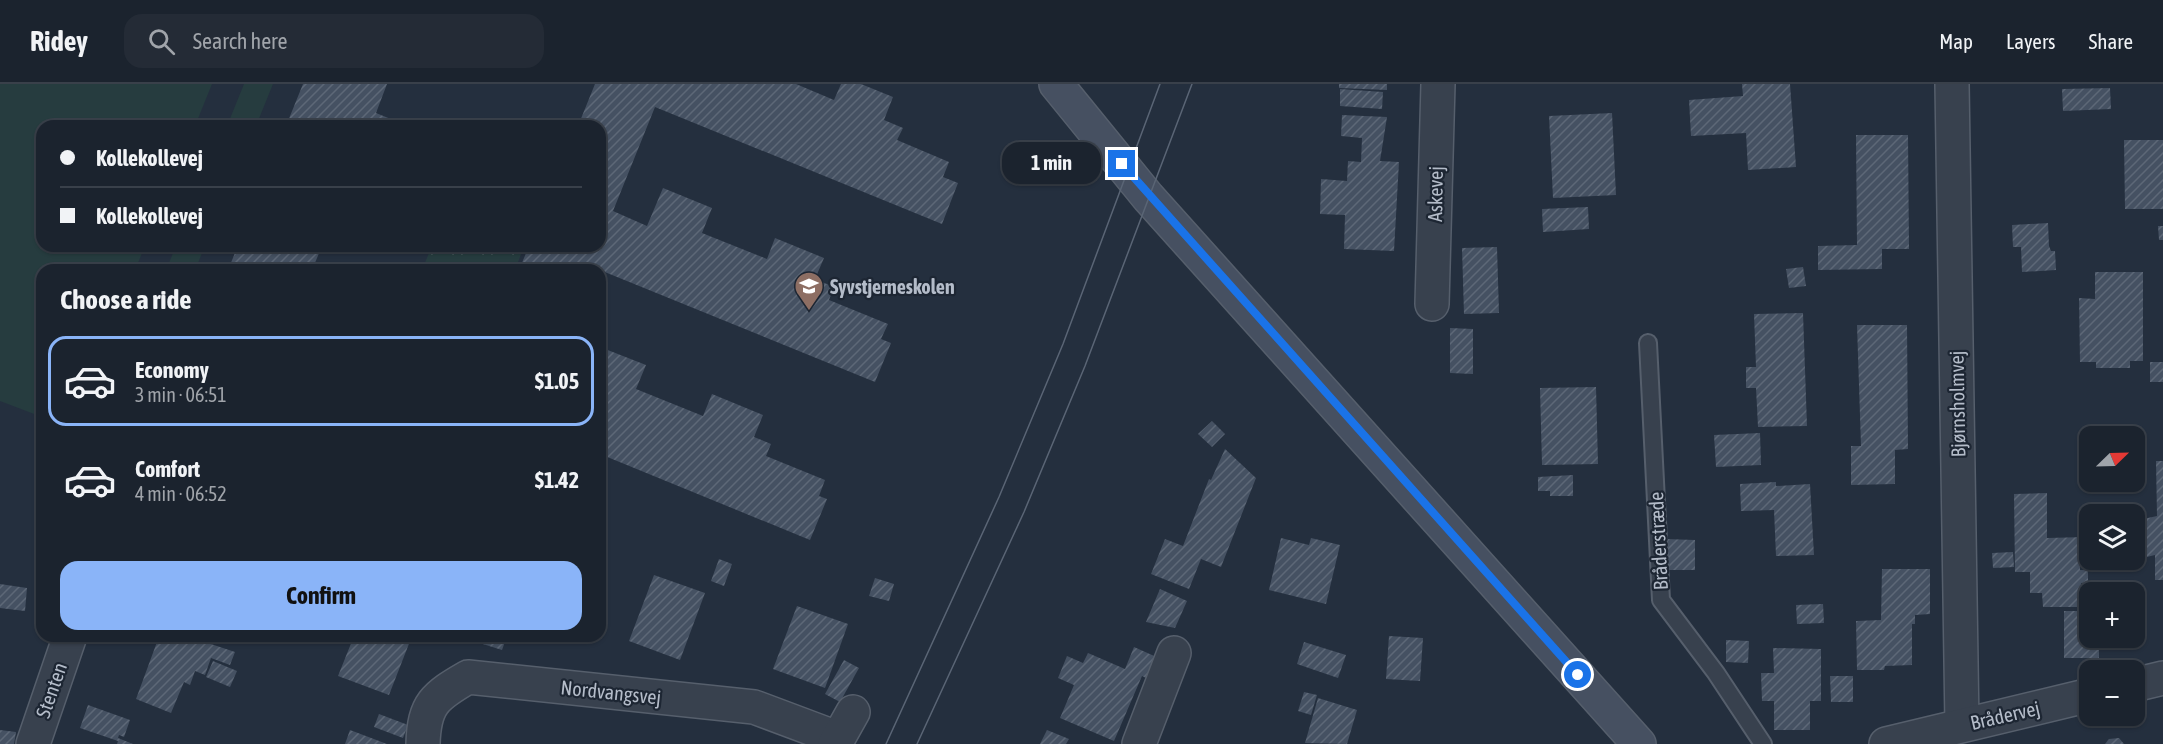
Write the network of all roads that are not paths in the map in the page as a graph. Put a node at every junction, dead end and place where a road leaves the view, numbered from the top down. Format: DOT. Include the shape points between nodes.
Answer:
graph roads {
  1 [pos="1056,84"];
  2 [pos="1438,84"];
  3 [pos="1952,84"];
  4 [pos="1432,304"];
  5 [pos="1648,343"];
  6 [pos="68,642"];
  7 [pos="1174,653"];
  8 [pos="2163,678"];
  9 [pos="2145,682"];
  10 [pos="2079,698"];
  11 [pos="1962,725"];
  12 [pos="842,731"];
  13 [pos="33,744"];
  14 [pos="423,744"];
  15 [pos="1139,744"];
  16 [pos="1639,744"];
  17 [pos="1763,744"];
  18 [pos="1886,744"];
  1 -- 16 [label="street" via="1148,197"];
  2 -- 4 [label="street, Askevej"];
  3 -- 11 [label="street, Bjørnsholmvej"];
  5 -- 17 [label="lane, Bråderstræde" via="1661,600"];
  6 -- 13 [label="street, Stenten"];
  7 -- 15 [label="street"];
  8 -- 9 [label="street"];
  10 -- 11 [label="street, Brådervej"];
  11 -- 18 [label="street, Brådervej"];
  12 -- 14 [label="street, Nordvangsvej" via="754,707 468,676 439,693 424,720"];
}
